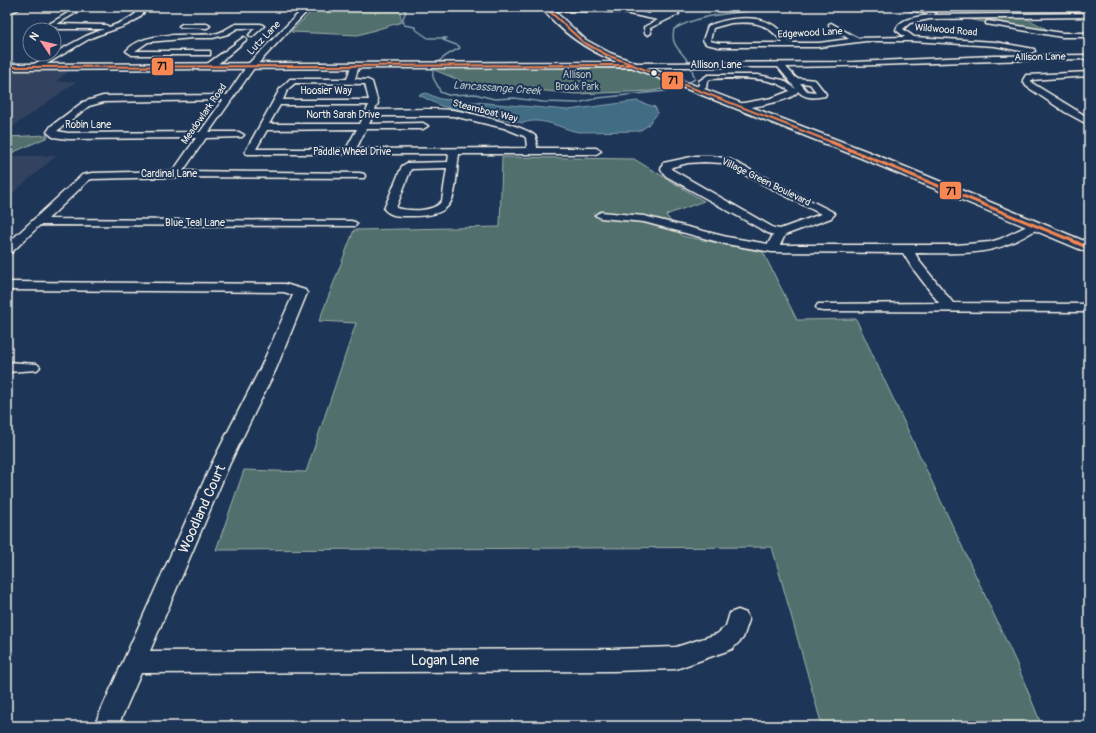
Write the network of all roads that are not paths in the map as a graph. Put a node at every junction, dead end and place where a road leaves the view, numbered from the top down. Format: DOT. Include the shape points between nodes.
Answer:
graph roads {
  1 [pos="19,7"];
  2 [pos="83,7"];
  3 [pos="144,7"];
  4 [pos="308,7"];
  5 [pos="900,7"];
  6 [pos="546,8"];
  7 [pos="1088,11"];
  8 [pos="7,13"];
  9 [pos="646,15"];
  10 [pos="948,16"];
  11 [pos="664,19"];
  12 [pos="831,25"];
  13 [pos="213,26"];
  14 [pos="220,26"];
  15 [pos="236,26"];
  16 [pos="117,27"];
  17 [pos="648,32"];
  18 [pos="252,35"];
  19 [pos="1089,35"];
  20 [pos="208,36"];
  21 [pos="244,38"];
  22 [pos="162,39"];
  23 [pos="912,39"];
  24 [pos="855,40"];
  25 [pos="180,42"];
  26 [pos="789,45"];
  27 [pos="754,51"];
  28 [pos="166,53"];
  29 [pos="184,53"];
  30 [pos="207,53"];
  31 [pos="607,55"];
  32 [pos="1042,57"];
  33 [pos="1089,57"];
  34 [pos="781,64"];
  35 [pos="355,65"];
  36 [pos="600,65"];
  37 [pos="629,65"];
  38 [pos="666,65"];
  39 [pos="763,65"];
  40 [pos="148,66"];
  41 [pos="210,66"];
  42 [pos="251,66"];
  43 [pos="7,67"];
  44 [pos="40,67"];
  45 [pos="652,74"];
  46 [pos="1087,75"];
  47 [pos="795,80"];
  48 [pos="350,81"];
  49 [pos="696,90"];
  50 [pos="228,97"];
  51 [pos="277,102"];
  52 [pos="374,103"];
  53 [pos="741,106"];
  54 [pos="370,113"];
  55 [pos="1089,122"];
  56 [pos="363,126"];
  57 [pos="423,126"];
  58 [pos="264,127"];
  59 [pos="202,136"];
  60 [pos="239,136"];
  61 [pos="596,151"];
  62 [pos="349,152"];
  63 [pos="454,152"];
  64 [pos="532,152"];
  65 [pos="452,165"];
  66 [pos="176,174"];
  67 [pos="360,176"];
  68 [pos="601,215"];
  69 [pos="38,222"];
  70 [pos="351,224"];
  71 [pos="1035,226"];
  72 [pos="780,233"];
  73 [pos="772,248"];
  74 [pos="1089,248"];
  75 [pos="907,249"];
  76 [pos="7,250"];
  77 [pos="7,286"];
  78 [pos="823,307"];
  79 [pos="950,308"];
  80 [pos="1089,308"];
  81 [pos="7,367"];
  82 [pos="32,367"];
  83 [pos="738,620"];
  84 [pos="135,662"];
  85 [pos="106,726"];
  1 -- 8 [label="street"];
  2 -- 16 [label="street" via="52,24 59,27"];
  3 -- 16 [label="street" via="141,13"];
  4 -- 42 [label="street, Lutz Lane"];
  5 -- 10 [label="street"];
  6 -- 9 [label="street" via="619,10"];
  6 -- 31 [label="main road" via="583,42"];
  7 -- 10 [label="street, Wildwood Road"];
  9 -- 11 [label="street"];
  9 -- 11 [label="street" via="676,14"];
  10 -- 19 [label="street" via="1062,35"];
  10 -- 23 [label="street, Wildwood Road" via="908,21 899,30"];
  11 -- 17 [label="street" via="647,27"];
  12 -- 24 [label="street"];
  13 -- 22 [label="street" via="185,24"];
  14 -- 15 [label="street"];
  15 -- 18 [label="street" via="261,26"];
  15 -- 20 [label="street" via="226,33"];
  16 -- 44 [label="street" via="88,37"];
  20 -- 25 [label="street"];
  20 -- 29 [label="street"];
  21 -- 41 [label="street"];
  22 -- 25 [label="street"];
  22 -- 28 [label="street" via="142,42 130,52"];
  23 -- 24 [label="street, Edgewood Lane"];
  23 -- 32 [label="street, Wildwood Road" via="1007,46 1032,51"];
  24 -- 26 [label="street, Edgewood Lane" via="829,44"];
  25 -- 28 [label="street"];
  26 -- 27 [label="street, Edgewood Lane"];
  26 -- 27 [label="street, Edgewood Lane" via="772,27 756,21 728,22 711,26 706,41"];
  27 -- 39 [label="street"];
  28 -- 29 [label="street"];
  28 -- 40 [label="street"];
  29 -- 30 [label="street"];
  31 -- 36 [label="main road" via="611,63"];
  31 -- 37 [label="main road"];
  32 -- 33 [label="street, Allison Lane"];
  32 -- 34 [label="street, Allison Lane" via="886,64"];
  34 -- 39 [label="street, Allison Lane"];
  34 -- 47 [label="street"];
  35 -- 36 [label="main road, Allison Lane"];
  35 -- 42 [label="main road, Allison Lane"];
  35 -- 48 [label="street"];
  36 -- 37 [label="main road, Allison Lane"];
  37 -- 38 [label="street, Allison Lane"];
  37 -- 45 [label="main road"];
  38 -- 39 [label="street, Allison Lane"];
  38 -- 45 [label="main road" via="648,69"];
  40 -- 41 [label="main road, Allison Lane"];
  40 -- 44 [label="main road, Allison Lane"];
  41 -- 42 [label="main road, Allison Lane"];
  42 -- 50 [label="street, Meadowlark Road"];
  43 -- 44 [label="main road, Allison Lane"];
  45 -- 49 [label="main road"];
  46 -- 55 [label="street" via="1038,75 1027,80 1028,84"];
  48 -- 51 [label="street, Paddle Wheel Drive" via="293,81"];
  48 -- 52 [label="street" via="368,82"];
  49 -- 53 [label="main road"];
  49 -- 53 [label="street" via="703,86 703,81 708,77 758,76 776,80 794,90 783,97"];
  50 -- 59 [label="street, Meadowlark Road"];
  50 -- 59 [label="street, Robin Lane" via="103,99 86,104 52,132 68,136"];
  51 -- 52 [label="street, Hoosier Way"];
  51 -- 58 [label="street, Paddle Wheel Drive"];
  52 -- 54 [label="street"];
  53 -- 71 [label="main road"];
  54 -- 56 [label="street"];
  54 -- 64 [label="street, Steamboat Way" via="453,113 497,123 531,137"];
  56 -- 57 [label="street, North Sarah Drive"];
  56 -- 58 [label="street, North Sarah Drive"];
  56 -- 62 [label="street"];
  58 -- 62 [label="street, Paddle Wheel Drive" via="250,152"];
  59 -- 60 [label="street, Robin Lane"];
  59 -- 66 [label="street, Meadowlark Road"];
  61 -- 64 [label="street, Paddle Wheel Drive"];
  62 -- 63 [label="street, Paddle Wheel Drive"];
  63 -- 64 [label="street, Paddle Wheel Drive"];
  63 -- 65 [label="street"];
  65 -- 65 [label="street" via="447,201 441,209 434,212 390,210 407,166"];
  66 -- 67 [label="street, Cardinal Lane"];
  66 -- 69 [label="street, Cardinal Lane" via="89,176"];
  68 -- 73 [label="street" via="644,219 726,240"];
  69 -- 70 [label="street, Blue Teal Lane"];
  69 -- 76 [label="street, Cardinal Lane"];
  71 -- 74 [label="main road"];
  71 -- 75 [label="street" via="991,246"];
  72 -- 72 [label="street, Village Green Boulevard" via="770,230 670,174 666,170 667,165 685,161 725,161 829,214"];
  72 -- 73 [label="street"];
  73 -- 75 [label="street"];
  75 -- 79 [label="street"];
  77 -- 84 [label="street, Woodland Court" via="277,288 300,293 266,374 221,463"];
  78 -- 79 [label="street"];
  79 -- 80 [label="street"];
  81 -- 82 [label="street"];
  83 -- 84 [label="street, Logan Lane" via="735,631 724,642 676,658"];
  84 -- 85 [label="street, Woodland Court"];
}
